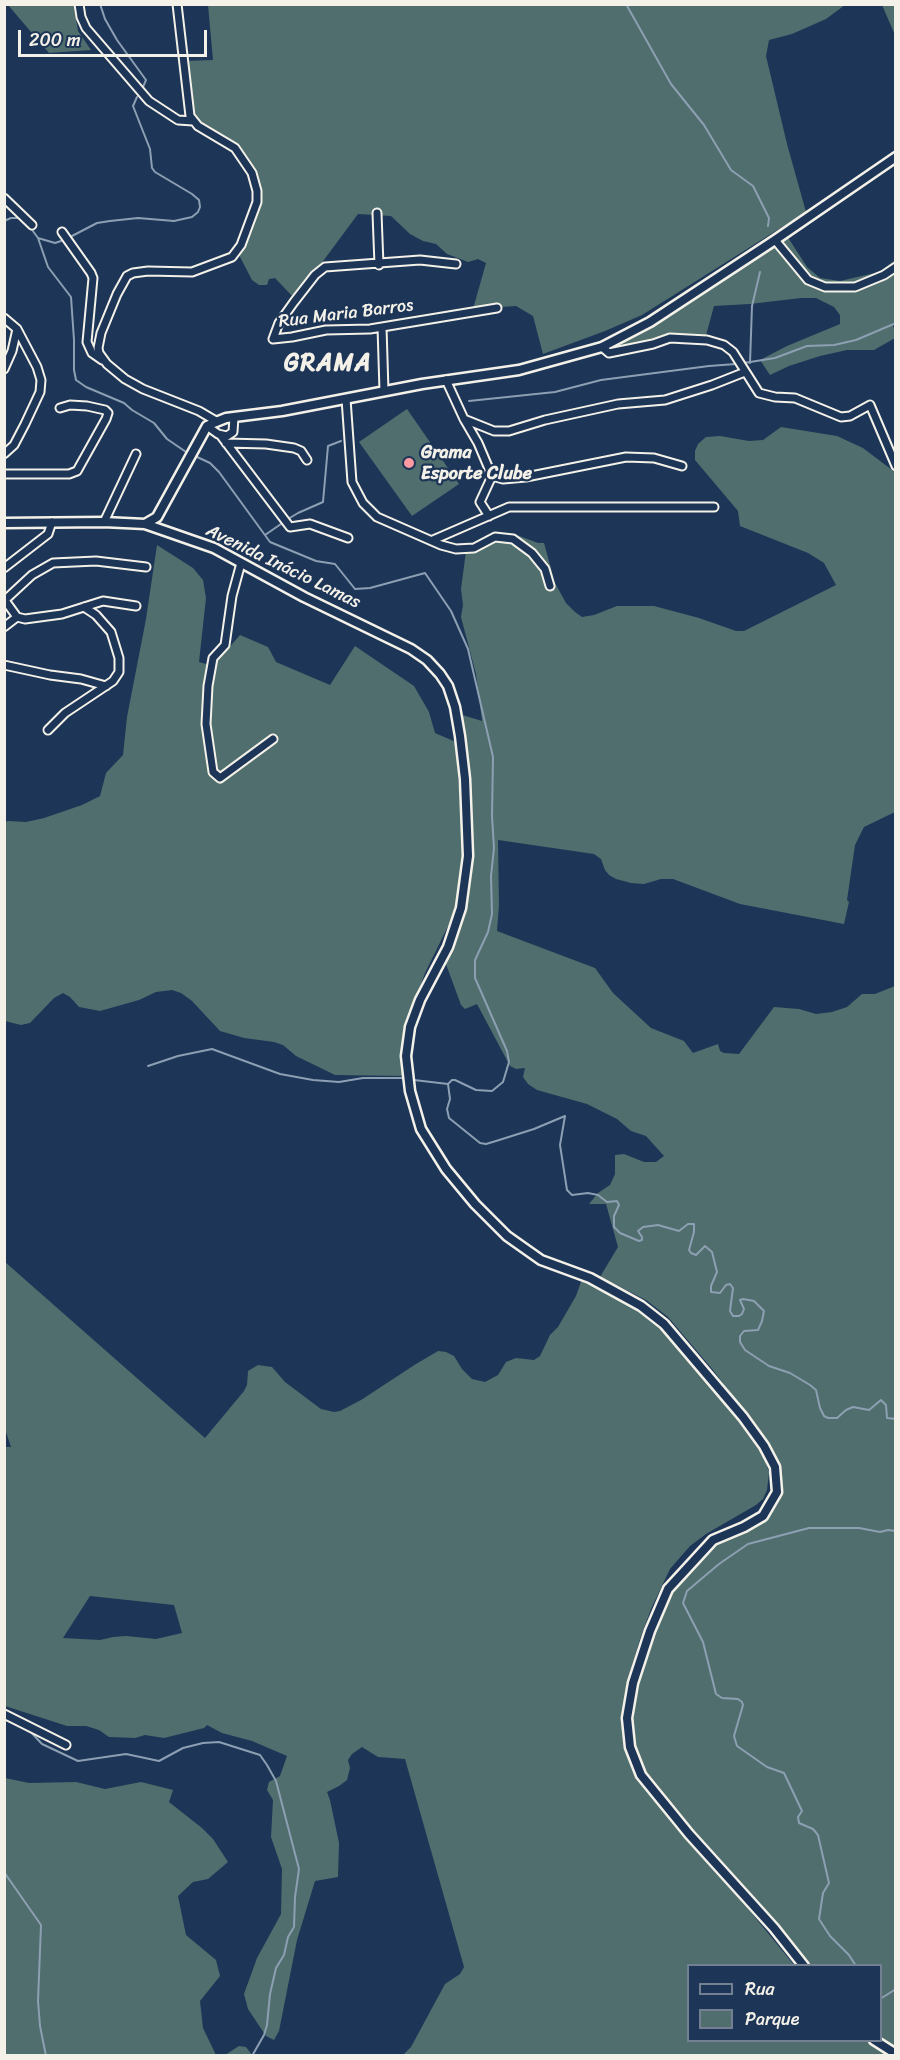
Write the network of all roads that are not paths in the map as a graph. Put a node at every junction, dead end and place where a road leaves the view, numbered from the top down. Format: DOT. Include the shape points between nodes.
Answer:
graph roads {
  1 [pos="79,4"];
  2 [pos="177,4"];
  3 [pos="193,121"];
  4 [pos="896,157"];
  5 [pos="4,198"];
  6 [pos="377,213"];
  7 [pos="32,225"];
  8 [pos="62,232"];
  9 [pos="775,240"];
  10 [pos="379,264"];
  11 [pos="456,264"];
  12 [pos="896,267"];
  13 [pos="497,308"];
  14 [pos="4,318"];
  15 [pos="15,327"];
  16 [pos="382,327"];
  17 [pos="602,347"];
  18 [pos="105,362"];
  19 [pos="4,369"];
  20 [pos="745,372"];
  21 [pos="446,380"];
  22 [pos="384,391"];
  23 [pos="346,399"];
  24 [pos="60,408"];
  25 [pos="234,417"];
  26 [pos="464,419"];
  27 [pos="216,421"];
  28 [pos="207,426"];
  29 [pos="223,439"];
  30 [pos="4,454"];
  31 [pos="136,454"];
  32 [pos="307,460"];
  33 [pos="682,466"];
  34 [pos="896,466"];
  35 [pos="4,474"];
  36 [pos="492,476"];
  37 [pos="714,507"];
  38 [pos="489,516"];
  39 [pos="52,522"];
  40 [pos="104,522"];
  41 [pos="4,523"];
  42 [pos="144,524"];
  43 [pos="348,538"];
  44 [pos="433,540"];
  45 [pos="241,563"];
  46 [pos="146,567"];
  47 [pos="4,568"];
  48 [pos="550,586"];
  49 [pos="5,599"];
  50 [pos="84,606"];
  51 [pos="136,606"];
  52 [pos="17,617"];
  53 [pos="4,627"];
  54 [pos="4,665"];
  55 [pos="106,686"];
  56 [pos="48,730"];
  57 [pos="273,739"];
  58 [pos="4,1714"];
  59 [pos="66,1745"];
  60 [pos="803,1964"];
  61 [pos="877,2042"];
  62 [pos="896,2054"];
  1 -- 3 [label="street" via="86,28 149,101 178,120"];
  2 -- 3 [label="street" via="186,93"];
  3 -- 18 [label="street" via="235,148 252,173 257,202 232,257 192,272 148,271 127,276 101,333 98,348"];
  4 -- 9 [label="main road"];
  5 -- 7 [label="street"];
  6 -- 10 [label="street"];
  8 -- 18 [label="street" via="93,278 87,342 92,353"];
  9 -- 12 [label="street" via="808,280 825,287 855,287"];
  9 -- 17 [label="main road" via="650,322"];
  10 -- 11 [label="street, Rua Maria Barros"];
  10 -- 16 [label="street, Rua Maria Barros" via="322,269 279,323 273,339 326,330"];
  13 -- 16 [label="street, Rua Maria Barros"];
  14 -- 15 [label="street"];
  15 -- 19 [label="street" via="12,351"];
  15 -- 30 [label="street" via="40,372 41,389 22,431"];
  16 -- 22 [label="street"];
  17 -- 20 [label="street" via="609,353 670,338 707,340 733,352"];
  17 -- 21 [label="main road" via="519,370"];
  18 -- 27 [label="street" via="143,389"];
  20 -- 26 [label="street" via="665,400 618,404 509,432 494,431"];
  20 -- 34 [label="street" via="759,393 795,398 841,417 870,405"];
  21 -- 22 [label="main road"];
  21 -- 26 [label="street"];
  22 -- 23 [label="main road"];
  23 -- 25 [label="main road"];
  23 -- 44 [label="street" via="352,482 363,503 377,517"];
  24 -- 35 [label="street" via="87,406 108,413 77,471"];
  25 -- 27 [label="main road"];
  25 -- 29 [label="street" via="232,434"];
  26 -- 36 [label="street"];
  27 -- 28 [label="main road"];
  28 -- 29 [label="street"];
  28 -- 42 [label="main road" via="157,517"];
  29 -- 32 [label="street" via="296,448"];
  29 -- 43 [label="street" via="290,527 310,524"];
  31 -- 40 [label="street"];
  33 -- 36 [label="street" via="654,458 626,457 526,477"];
  36 -- 38 [label="street" via="480,502"];
  37 -- 38 [label="street" via="530,506 509,507"];
  38 -- 44 [label="street"];
  39 -- 40 [label="main road, Avenida Inácio Lamas"];
  39 -- 41 [label="main road, Avenida Inácio Lamas"];
  39 -- 47 [label="street" via="48,534"];
  40 -- 42 [label="main road, Avenida Inácio Lamas"];
  42 -- 45 [label="main road, Avenida Inácio Lamas" via="214,548"];
  44 -- 48 [label="street" via="456,549 474,548 495,537 513,539 545,569"];
  45 -- 57 [label="street" via="225,645 213,658 208,686 206,724 213,772 220,778"];
  45 -- 60 [label="main road, Avenida Inácio Lamas" via="411,649 440,674 452,698 461,747 468,856 461,908 448,947 410,1027 406,1056 410,1091 421,1129 446,1169 507,1236 541,1260 590,1278 641,1306 664,1324 743,1417 775,1467 777,1492 763,1516 713,1540 668,1589 633,1683 627,1718 630,1747 641,1775"];
  46 -- 49 [label="street" via="96,561 53,563"];
  49 -- 52 [label="street"];
  50 -- 51 [label="street" via="103,601"];
  50 -- 52 [label="street" via="62,614"];
  50 -- 55 [label="street" via="111,632 116,645 119,672"];
  52 -- 53 [label="street"];
  54 -- 55 [label="street"];
  55 -- 56 [label="street" via="65,713"];
  58 -- 59 [label="street"];
  61 -- 62 [label="main road"];
}
